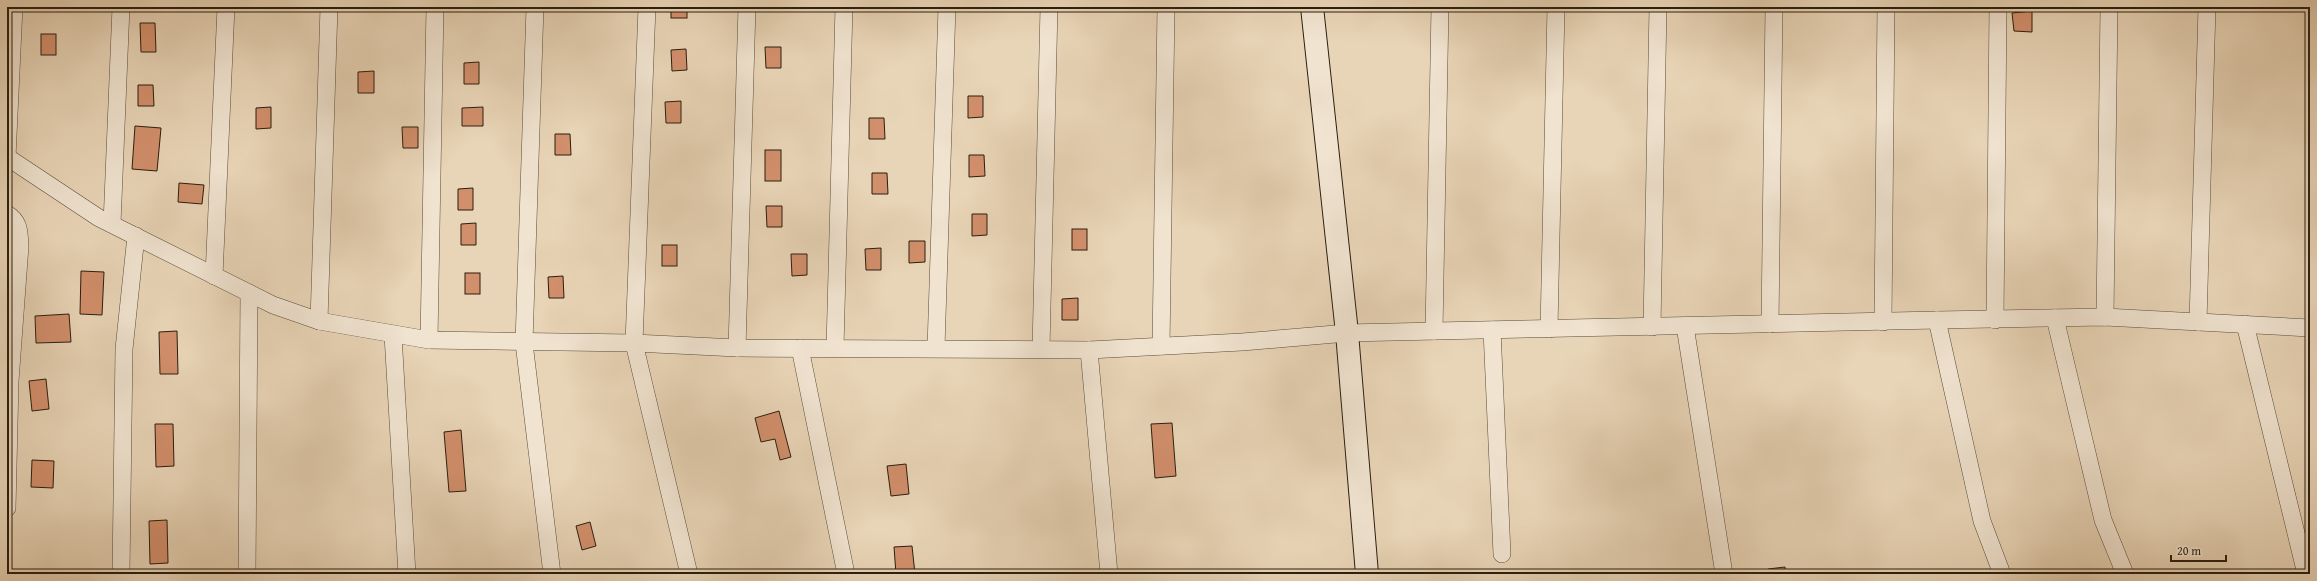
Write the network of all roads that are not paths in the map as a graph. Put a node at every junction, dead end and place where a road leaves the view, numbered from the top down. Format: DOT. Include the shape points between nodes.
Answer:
graph roads {
  1 [pos="14,7"];
  2 [pos="120,7"];
  3 [pos="226,7"];
  4 [pos="329,7"];
  5 [pos="435,7"];
  6 [pos="535,7"];
  7 [pos="646,7"];
  8 [pos="747,7"];
  9 [pos="844,7"];
  10 [pos="946,7"];
  11 [pos="1049,7"];
  12 [pos="1166,7"];
  13 [pos="1312,7"];
  14 [pos="1440,7"];
  15 [pos="1556,7"];
  16 [pos="1658,7"];
  17 [pos="1774,7"];
  18 [pos="1886,7"];
  19 [pos="1998,7"];
  20 [pos="2109,7"];
  21 [pos="2206,7"];
  22 [pos="7,157"];
  23 [pos="7,214"];
  24 [pos="112,224"];
  25 [pos="136,236"];
  26 [pos="214,276"];
  27 [pos="249,293"];
  28 [pos="2105,317"];
  29 [pos="2054,318"];
  30 [pos="1937,320"];
  31 [pos="1995,320"];
  32 [pos="319,321"];
  33 [pos="1883,322"];
  34 [pos="2198,322"];
  35 [pos="1770,324"];
  36 [pos="2245,324"];
  37 [pos="1685,326"];
  38 [pos="1652,327"];
  39 [pos="2310,328"];
  40 [pos="1549,329"];
  41 [pos="1492,330"];
  42 [pos="1434,331"];
  43 [pos="1347,333"];
  44 [pos="392,335"];
  45 [pos="429,340"];
  46 [pos="634,342"];
  47 [pos="524,343"];
  48 [pos="1161,346"];
  49 [pos="737,348"];
  50 [pos="800,348"];
  51 [pos="835,348"];
  52 [pos="936,348"];
  53 [pos="1040,349"];
  54 [pos="1089,350"];
  55 [pos="7,508"];
  56 [pos="1502,554"];
  57 [pos="121,574"];
  58 [pos="247,574"];
  59 [pos="407,574"];
  60 [pos="552,574"];
  61 [pos="689,574"];
  62 [pos="846,574"];
  63 [pos="1109,574"];
  64 [pos="1367,574"];
  65 [pos="1724,574"];
  66 [pos="2002,574"];
  67 [pos="2125,574"];
  68 [pos="2306,574"];
  1 -- 22 [label="street"];
  2 -- 24 [label="street"];
  3 -- 26 [label="street"];
  4 -- 32 [label="street"];
  5 -- 45 [label="street"];
  6 -- 47 [label="street"];
  7 -- 46 [label="street"];
  8 -- 49 [label="street"];
  9 -- 51 [label="street"];
  10 -- 52 [label="street"];
  11 -- 53 [label="street"];
  12 -- 48 [label="street"];
  13 -- 43 [label="street"];
  14 -- 42 [label="street"];
  15 -- 40 [label="street"];
  16 -- 38 [label="street"];
  17 -- 35 [label="street"];
  18 -- 33 [label="street"];
  19 -- 31 [label="street"];
  20 -- 28 [label="street"];
  21 -- 34 [label="street"];
  22 -- 24 [label="street"];
  23 -- 55 [label="street" via="14,218 19,226 20,246 10,381"];
  24 -- 25 [label="street"];
  25 -- 26 [label="street"];
  25 -- 57 [label="street" via="124,349"];
  26 -- 27 [label="street"];
  27 -- 32 [label="street" via="273,305"];
  27 -- 58 [label="street"];
  28 -- 29 [label="street"];
  28 -- 34 [label="street"];
  29 -- 31 [label="street"];
  29 -- 67 [label="street" via="2103,520"];
  30 -- 31 [label="street"];
  30 -- 33 [label="street"];
  30 -- 66 [label="street" via="1982,521"];
  32 -- 44 [label="street"];
  33 -- 35 [label="street"];
  34 -- 36 [label="street"];
  35 -- 37 [label="street"];
  36 -- 39 [label="street"];
  36 -- 68 [label="street"];
  37 -- 38 [label="street"];
  37 -- 65 [label="street"];
  38 -- 40 [label="street"];
  40 -- 41 [label="street"];
  41 -- 42 [label="street"];
  41 -- 56 [label="street"];
  42 -- 43 [label="street"];
  43 -- 48 [label="street"];
  43 -- 64 [label="street"];
  44 -- 45 [label="street"];
  44 -- 59 [label="street"];
  45 -- 47 [label="street"];
  46 -- 47 [label="street"];
  46 -- 49 [label="street"];
  46 -- 61 [label="street"];
  47 -- 60 [label="street"];
  48 -- 54 [label="street"];
  49 -- 50 [label="street"];
  50 -- 51 [label="street"];
  50 -- 62 [label="street"];
  51 -- 52 [label="street"];
  52 -- 53 [label="street"];
  53 -- 54 [label="street"];
  54 -- 63 [label="street"];
}
